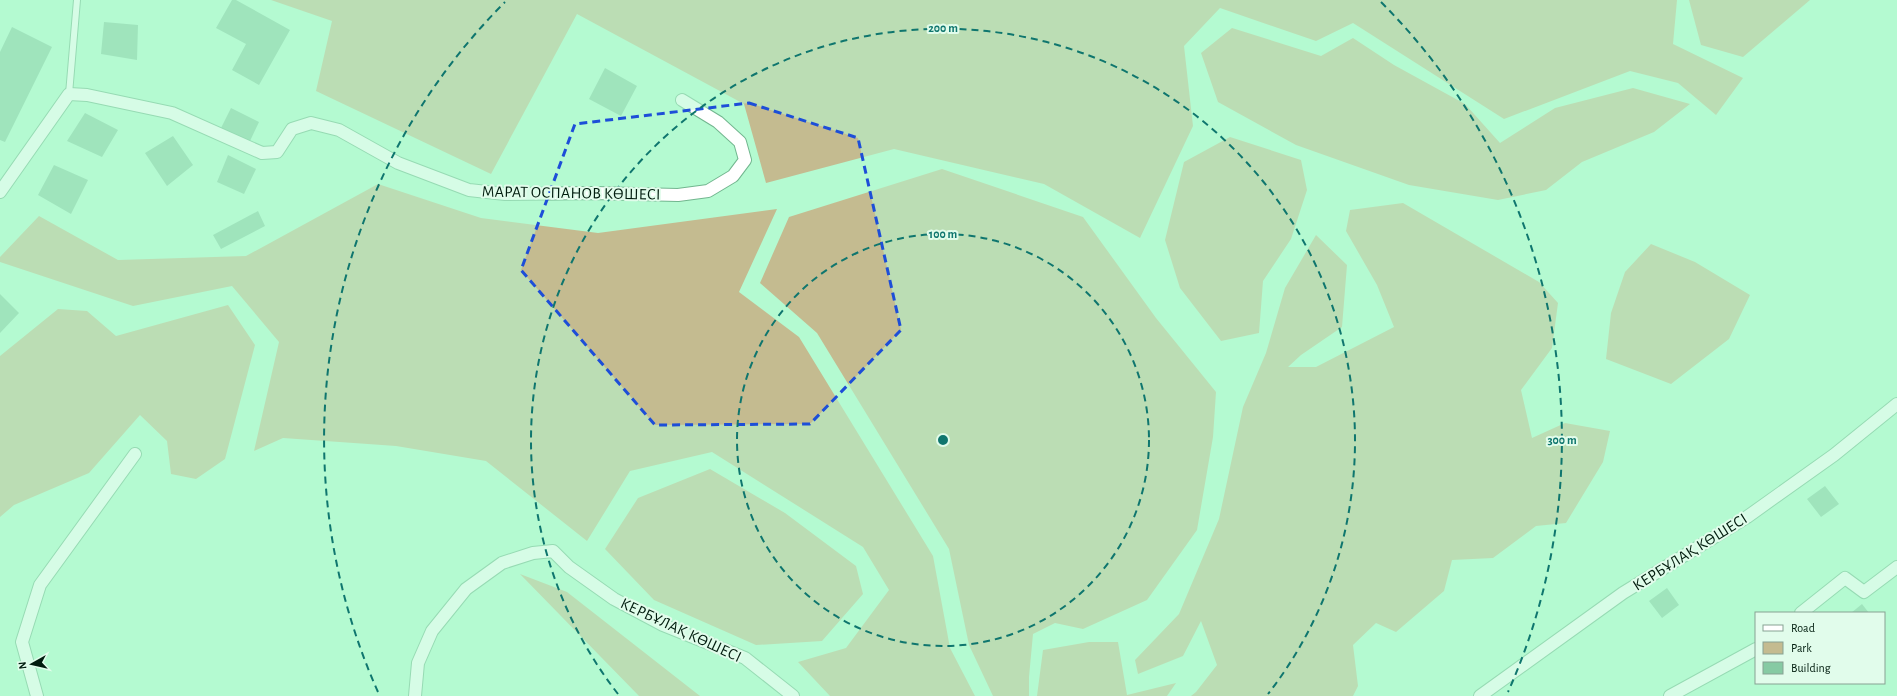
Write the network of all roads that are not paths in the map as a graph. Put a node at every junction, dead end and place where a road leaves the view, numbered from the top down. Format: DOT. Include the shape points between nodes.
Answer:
graph roads {
  1 [pos="77,0"];
  2 [pos="69,94"];
  3 [pos="682,100"];
  4 [pos="0,192"];
  5 [pos="1897,404"];
  6 [pos="134,454"];
  7 [pos="1897,567"];
  8 [pos="1802,612"];
  9 [pos="1755,650"];
  10 [pos="37,696"];
  11 [pos="415,696"];
  12 [pos="793,696"];
  13 [pos="1480,696"];
  14 [pos="1670,696"];
  1 -- 2 [label="lane"];
  2 -- 3 [label="street, МАРАТ ОСПАНОВ КӨШЕСІ" via="87,95 172,113 262,153 277,152 292,128 311,122 339,130 398,163 469,190 505,194 678,195 708,191 733,176 745,160 740,142 718,122"];
  2 -- 4 [label="street"];
  5 -- 13 [label="street, КЕРБҰЛАҚ КӨШЕСІ" via="1834,455 1747,517 1623,593"];
  6 -- 10 [label="street" via="40,585 22,642"];
  7 -- 8 [label="street" via="1864,592 1845,578"];
  9 -- 14 [label="street"];
  11 -- 12 [label="street, КЕРБҰЛАҚ КӨШЕСІ" via="418,664 432,630 466,589 502,563 533,553 553,551 569,567 614,599 663,625 745,658"];
}
